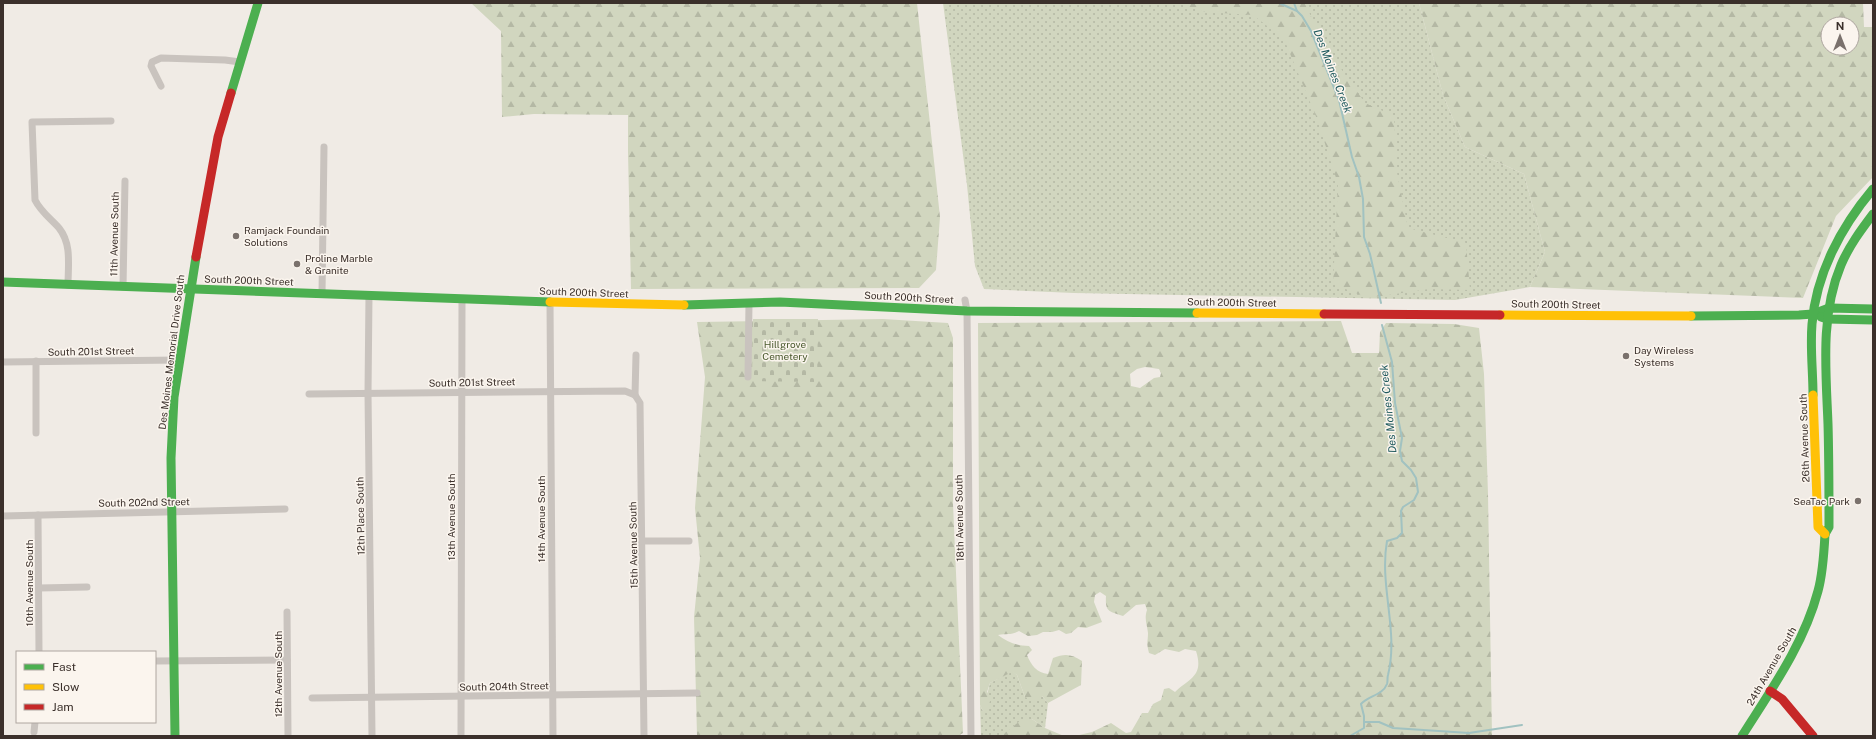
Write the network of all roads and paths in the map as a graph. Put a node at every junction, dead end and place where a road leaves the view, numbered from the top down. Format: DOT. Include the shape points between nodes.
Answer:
graph roads {
  1 [pos="258,3"];
  2 [pos="240,62"];
  3 [pos="161,86"];
  4 [pos="111,121"];
  5 [pos="324,147"];
  6 [pos="125,181"];
  7 [pos="1873,189"];
  8 [pos="1873,214"];
  9 [pos="3,282"];
  10 [pos="68,285"];
  11 [pos="123,287"];
  12 [pos="190,289"];
  13 [pos="322,294"];
  14 [pos="369,295"];
  15 [pos="462,299"];
  16 [pos="965,300"];
  17 [pos="550,302"];
  18 [pos="749,303"];
  19 [pos="1829,308"];
  20 [pos="1873,309"];
  21 [pos="967,311"];
  22 [pos="1813,314"];
  23 [pos="1826,319"];
  24 [pos="1873,320"];
  25 [pos="636,355"];
  26 [pos="180,360"];
  27 [pos="36,361"];
  28 [pos="3,362"];
  29 [pos="748,377"];
  30 [pos="550,392"];
  31 [pos="368,393"];
  32 [pos="461,393"];
  33 [pos="309,394"];
  34 [pos="635,395"];
  35 [pos="36,433"];
  36 [pos="285,509"];
  37 [pos="172,512"];
  38 [pos="38,515"];
  39 [pos="3,516"];
  40 [pos="1824,534"];
  41 [pos="643,541"];
  42 [pos="689,541"];
  43 [pos="87,587"];
  44 [pos="39,588"];
  45 [pos="287,612"];
  46 [pos="39,651"];
  47 [pos="287,660"];
  48 [pos="156,661"];
  49 [pos="174,661"];
  50 [pos="1770,690"];
  51 [pos="697,693"];
  52 [pos="644,694"];
  53 [pos="553,695"];
  54 [pos="372,697"];
  55 [pos="461,697"];
  56 [pos="312,698"];
  57 [pos="35,723"];
  58 [pos="34,732"];
  59 [pos="175,736"];
  60 [pos="288,736"];
  61 [pos="372,736"];
  62 [pos="462,736"];
  63 [pos="553,736"];
  64 [pos="644,736"];
  65 [pos="971,736"];
  66 [pos="1742,736"];
  67 [pos="1813,736"];
  1 -- 2 [label="main road, Des Moines Memorial Drive South"];
  2 -- 3 [label="street" via="161,58 152,62 151,66"];
  2 -- 12 [label="main road, Des Moines Memorial Drive South" via="218,137"];
  4 -- 10 [label="street" via="32,122 35,200 38,207 67,240"];
  5 -- 13 [label="street"];
  6 -- 11 [label="street, 11th Avenue South"];
  7 -- 22 [label="main road, 26th Avenue South" via="1850,217 1836,244"];
  8 -- 19 [label="main road" via="1858,233 1843,260 1833,287"];
  9 -- 10 [label="main road, South 200th Street"];
  10 -- 11 [label="main road, South 200th Street"];
  11 -- 12 [label="main road, South 200th Street"];
  12 -- 13 [label="main road, South 200th Street"];
  12 -- 26 [label="main road, Des Moines Memorial Drive South"];
  13 -- 14 [label="main road, South 200th Street"];
  14 -- 15 [label="main road, South 200th Street"];
  14 -- 31 [label="street, 12th Place South"];
  15 -- 17 [label="main road, South 200th Street"];
  15 -- 32 [label="street, 13th Avenue South"];
  16 -- 21 [label="street, 18th Avenue South"];
  17 -- 18 [label="main road, South 200th Street" via="689,305"];
  17 -- 30 [label="street, 14th Avenue South"];
  18 -- 21 [label="main road, South 200th Street" via="831,304"];
  18 -- 29 [label="street"];
  19 -- 20 [label="main road, South 200th Street"];
  19 -- 22 [label="main road, South 200th Street"];
  19 -- 23 [label="main road"];
  21 -- 22 [label="main road, South 200th Street" via="1679,316"];
  21 -- 65 [label="street, 18th Avenue South"];
  22 -- 23 [label="main road, South 200th Street"];
  22 -- 40 [label="main road, 26th Avenue South" via="1818,527"];
  23 -- 24 [label="main road, South 200th Street"];
  23 -- 40 [label="main road" via="1829,527"];
  25 -- 34 [label="street, 15th Avenue South"];
  26 -- 27 [label="street, South 201st Street"];
  26 -- 37 [label="main road, Des Moines Memorial Drive South" via="172,423"];
  27 -- 28 [label="street, South 201st Street"];
  27 -- 35 [label="street"];
  30 -- 32 [label="street, South 201st Street"];
  30 -- 34 [label="street, South 201st Street" via="625,391"];
  30 -- 53 [label="street, 14th Avenue South"];
  31 -- 32 [label="street, South 201st Street"];
  31 -- 33 [label="street, South 201st Street"];
  31 -- 54 [label="street, 12th Place South"];
  32 -- 55 [label="street, 13th Avenue South"];
  34 -- 41 [label="street, 15th Avenue South" via="640,403"];
  36 -- 37 [label="street, South 202nd Street"];
  37 -- 38 [label="street, South 202nd Street"];
  37 -- 49 [label="main road, Des Moines Memorial Drive South"];
  38 -- 39 [label="street, South 202nd Street"];
  38 -- 44 [label="street, 10th Avenue South"];
  40 -- 50 [label="main road, 24th Avenue South" via="1822,579 1816,602 1802,637"];
  41 -- 42 [label="street"];
  41 -- 52 [label="street, 15th Avenue South"];
  43 -- 44 [label="street"];
  44 -- 46 [label="street, 10th Avenue South"];
  45 -- 47 [label="street, 12th Avenue South"];
  47 -- 49 [label="street"];
  47 -- 60 [label="street, 12th Avenue South"];
  48 -- 49 [label="street"];
  49 -- 59 [label="main road, Des Moines Memorial Drive South"];
  50 -- 66 [label="main road, 24th Avenue South"];
  50 -- 67 [label="main road" via="1782,699"];
  51 -- 52 [label="street, South 204th Street"];
  52 -- 53 [label="street, South 204th Street"];
  52 -- 64 [label="street, 15th Avenue South"];
  53 -- 55 [label="street, South 204th Street"];
  53 -- 63 [label="street, 14th Avenue South"];
  54 -- 55 [label="street, South 204th Street"];
  54 -- 56 [label="street, South 204th Street"];
  54 -- 61 [label="street, 12th Place South"];
  55 -- 62 [label="street, 13th Avenue South"];
  57 -- 58 [label="street"];
}
